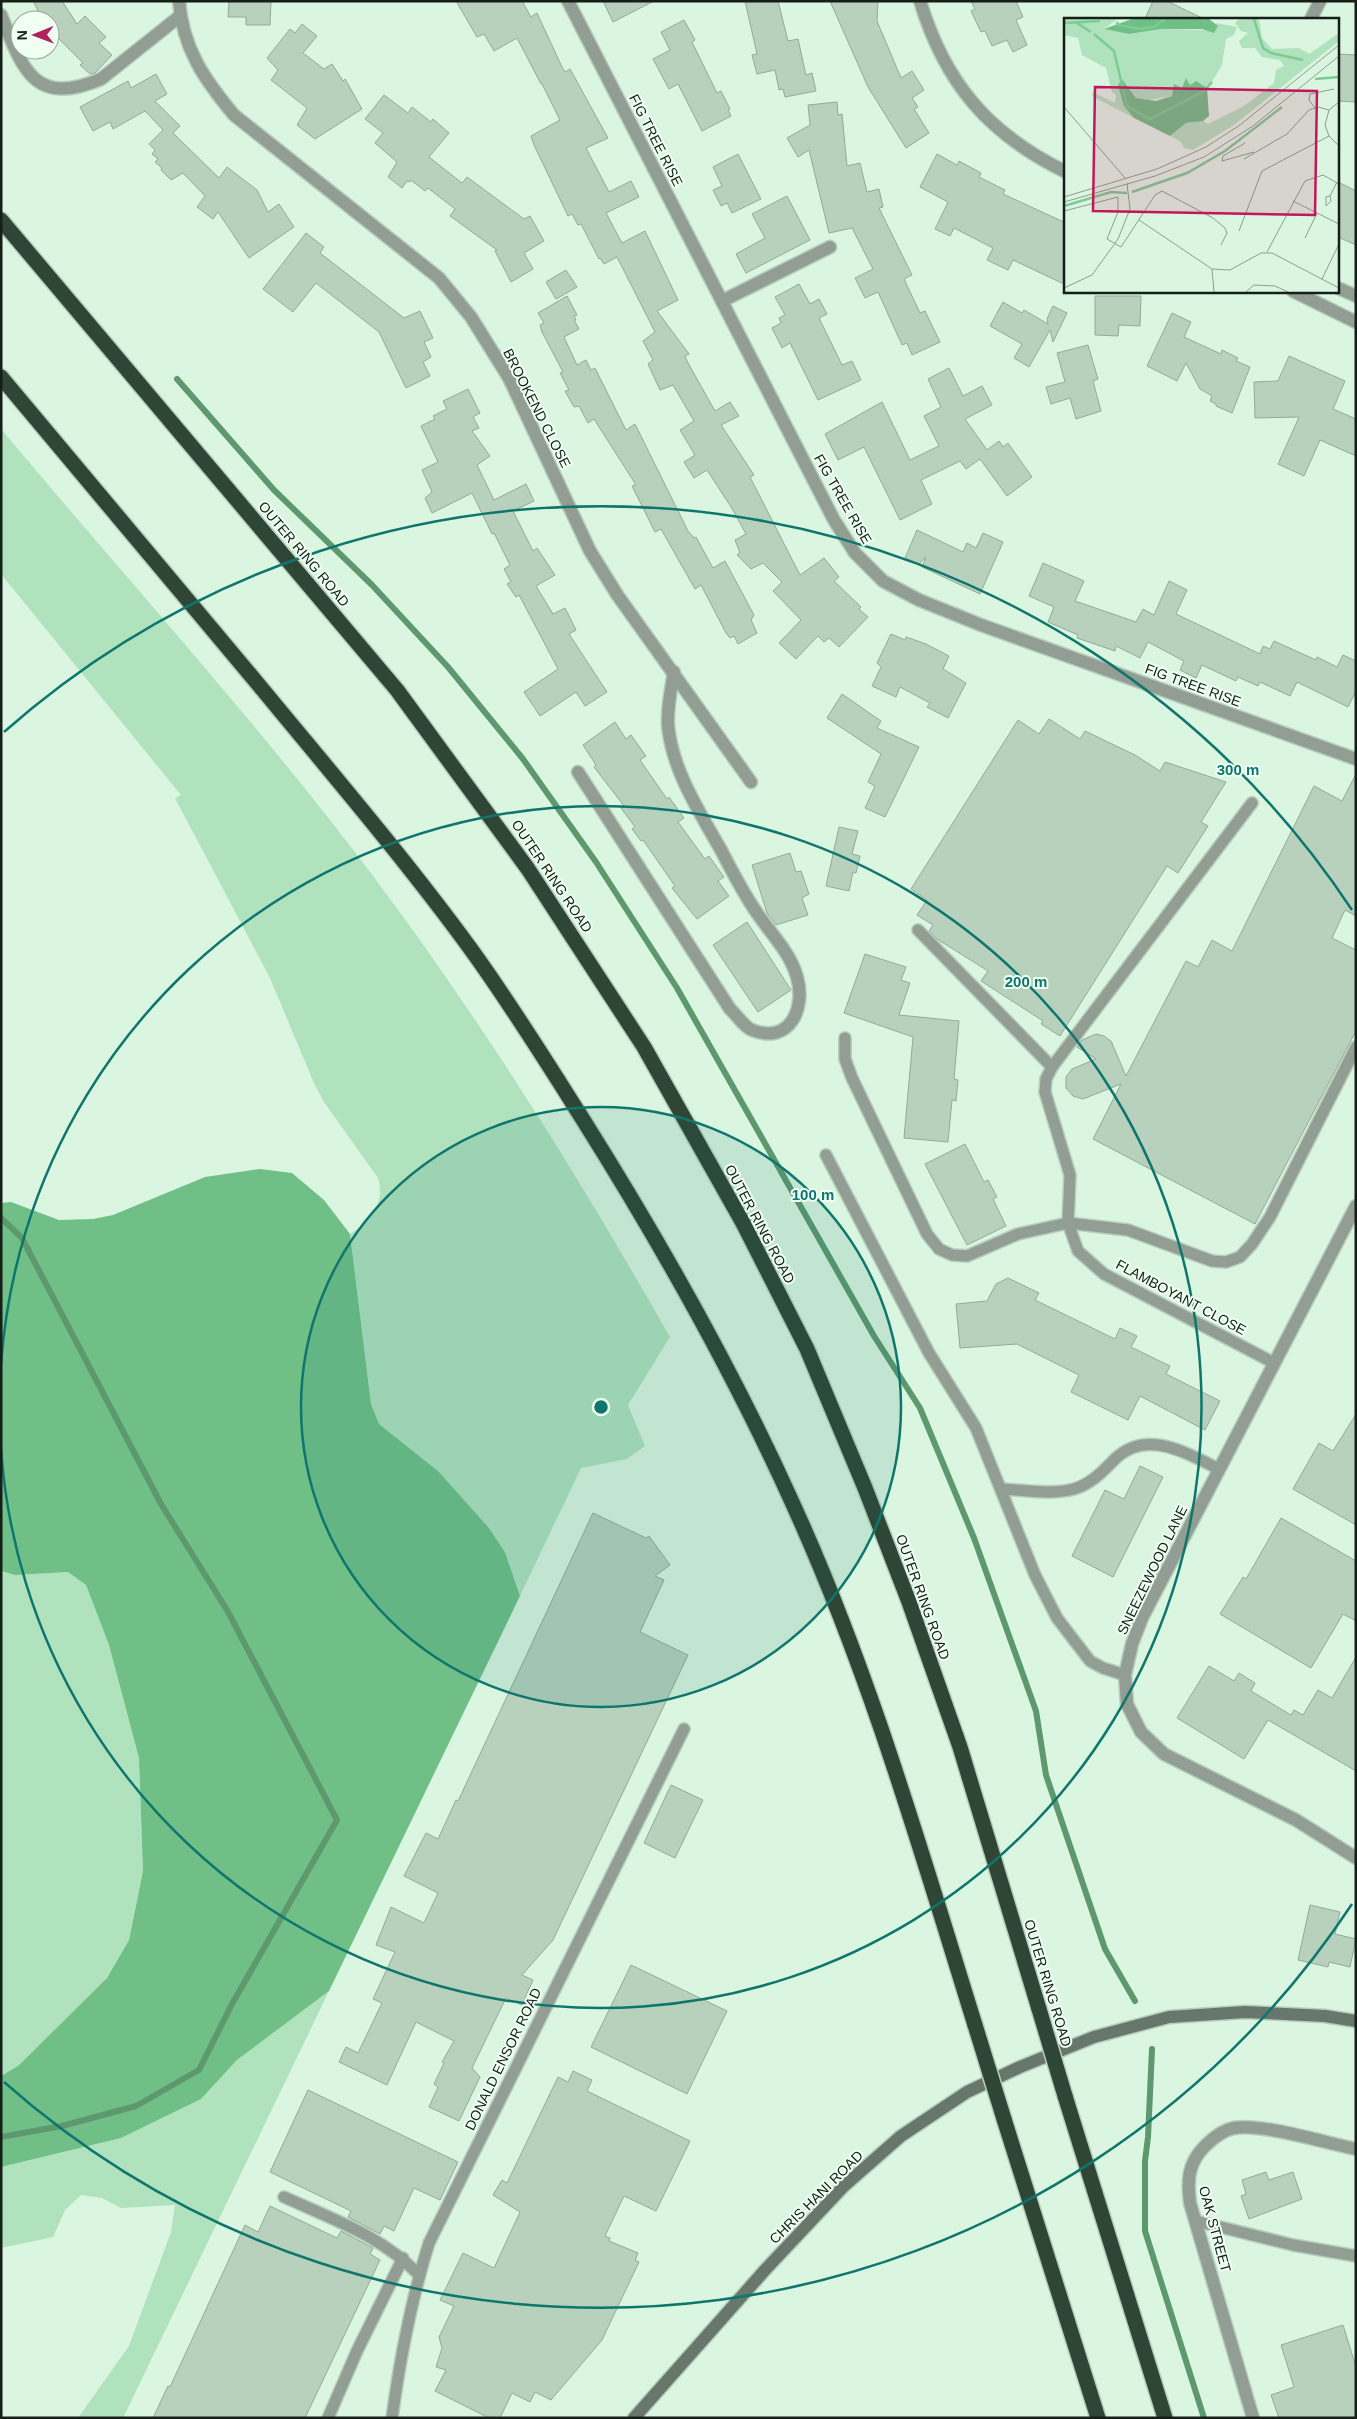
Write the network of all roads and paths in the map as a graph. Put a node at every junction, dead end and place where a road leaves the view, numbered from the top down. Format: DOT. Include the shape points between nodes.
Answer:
graph roads {
  1 [pos="179,1"];
  2 [pos="568,1"];
  3 [pos="920,1"];
  4 [pos="1320,1"];
  5 [pos="1,15"];
  6 [pos="180,16"];
  7 [pos="1312,18"];
  8 [pos="1064,171"];
  9 [pos="1,220"];
  10 [pos="830,247"];
  11 [pos="1340,289"];
  12 [pos="1296,292"];
  13 [pos="1356,296"];
  14 [pos="722,302"];
  15 [pos="1356,322"];
  16 [pos="1,377"];
  17 [pos="674,672"];
  18 [pos="1356,759"];
  19 [pos="578,772"];
  20 [pos="751,782"];
  21 [pos="1252,803"];
  22 [pos="918,930"];
  23 [pos="845,1038"];
  24 [pos="1356,1047"];
  25 [pos="1052,1068"];
  26 [pos="826,1154"];
  27 [pos="1356,1206"];
  28 [pos="1068,1223"];
  29 [pos="1274,1363"];
  30 [pos="1219,1469"];
  31 [pos="1001,1489"];
  32 [pos="1125,1675"];
  33 [pos="684,1729"];
  34 [pos="1356,1858"];
  35 [pos="1356,2021"];
  36 [pos="1356,2150"];
  37 [pos="284,2197"];
  38 [pos="1196,2221"];
  39 [pos="1356,2256"];
  40 [pos="403,2258"];
  41 [pos="419,2275"];
  42 [pos="328,2418"];
  43 [pos="392,2418"];
  44 [pos="634,2418"];
  45 [pos="1098,2418"];
  46 [pos="1165,2418"];
  47 [pos="1253,2418"];
  1 -- 6 [label="street, BROOKEND CLOSE"];
  2 -- 14 [label="street, FIG TREE RISE"];
  3 -- 8 [label="street" via="936,48 964,93 1011,139"];
  4 -- 7 [label="street"];
  5 -- 6 [label="street" via="14,49 33,78 48,88 65,89 101,80"];
  6 -- 17 [label="street, BROOKEND CLOSE" via="199,68 234,115 439,278 471,317 508,378 590,551 618,596"];
  9 -- 46 [label="highway, OUTER RING ROAD, bridge" via="397,690 528,869 644,1047 743,1223 807,1349 909,1602 960,1747"];
  10 -- 14 [label="street"];
  11 -- 13 [label="street"];
  12 -- 15 [label="street"];
  14 -- 18 [label="street, FIG TREE RISE" via="834,520 855,553 883,581 981,625"];
  16 -- 45 [label="highway, bridge" via="401,857 471,949 532,1038 632,1197 699,1314 792,1502 882,1727"];
  17 -- 19 [label="street" via="668,703 674,757 755,911 784,949 797,976 802,997 798,1015 788,1026 764,1033 750,1029 730,1009"];
  17 -- 20 [label="street, BROOKEND CLOSE"];
  21 -- 25 [label="lane"];
  22 -- 25 [label="lane"];
  23 -- 28 [label="lane" via="845,1060 852,1078 926,1234 939,1248 952,1255 967,1256 1018,1234"];
  24 -- 28 [label="lane" via="1270,1216 1240,1257 1212,1262 1128,1230"];
  25 -- 28 [label="lane" via="1046,1079 1045,1092 1070,1175"];
  26 -- 31 [label="lane" via="929,1353 976,1428"];
  27 -- 29 [label="street, SNEEZEWOOD LANE"];
  28 -- 29 [label="lane, FLAMBOYANT CLOSE" via="1078,1251 1104,1274"];
  29 -- 30 [label="street, SNEEZEWOOD LANE"];
  30 -- 31 [label="lane" via="1168,1446 1139,1444 1115,1458 1088,1484 1073,1490"];
  30 -- 32 [label="street, SNEEZEWOOD LANE" via="1142,1618"];
  31 -- 32 [label="lane" via="1035,1575 1057,1618 1090,1661"];
  32 -- 34 [label="street, SNEEZEWOOD LANE" via="1127,1704 1141,1732 1164,1754 1296,1820"];
  33 -- 41 [label="lane, DONALD ENSOR ROAD" via="433,2234"];
  35 -- 44 [label="street, CHRIS HANI ROAD" via="1245,2012 1169,2017 1094,2037 968,2092 901,2136 844,2186"];
  36 -- 38 [label="street, OAK STREET" via="1251,2127 1232,2128 1214,2138 1199,2152 1191,2166 1187,2182"];
  37 -- 40 [label="lane" via="358,2230"];
  38 -- 39 [label="lane" via="1293,2245"];
  38 -- 47 [label="street, OAK STREET"];
  40 -- 41 [label="lane"];
  40 -- 42 [label="lane"];
  41 -- 43 [label="lane, DONALD ENSOR ROAD"];
}
